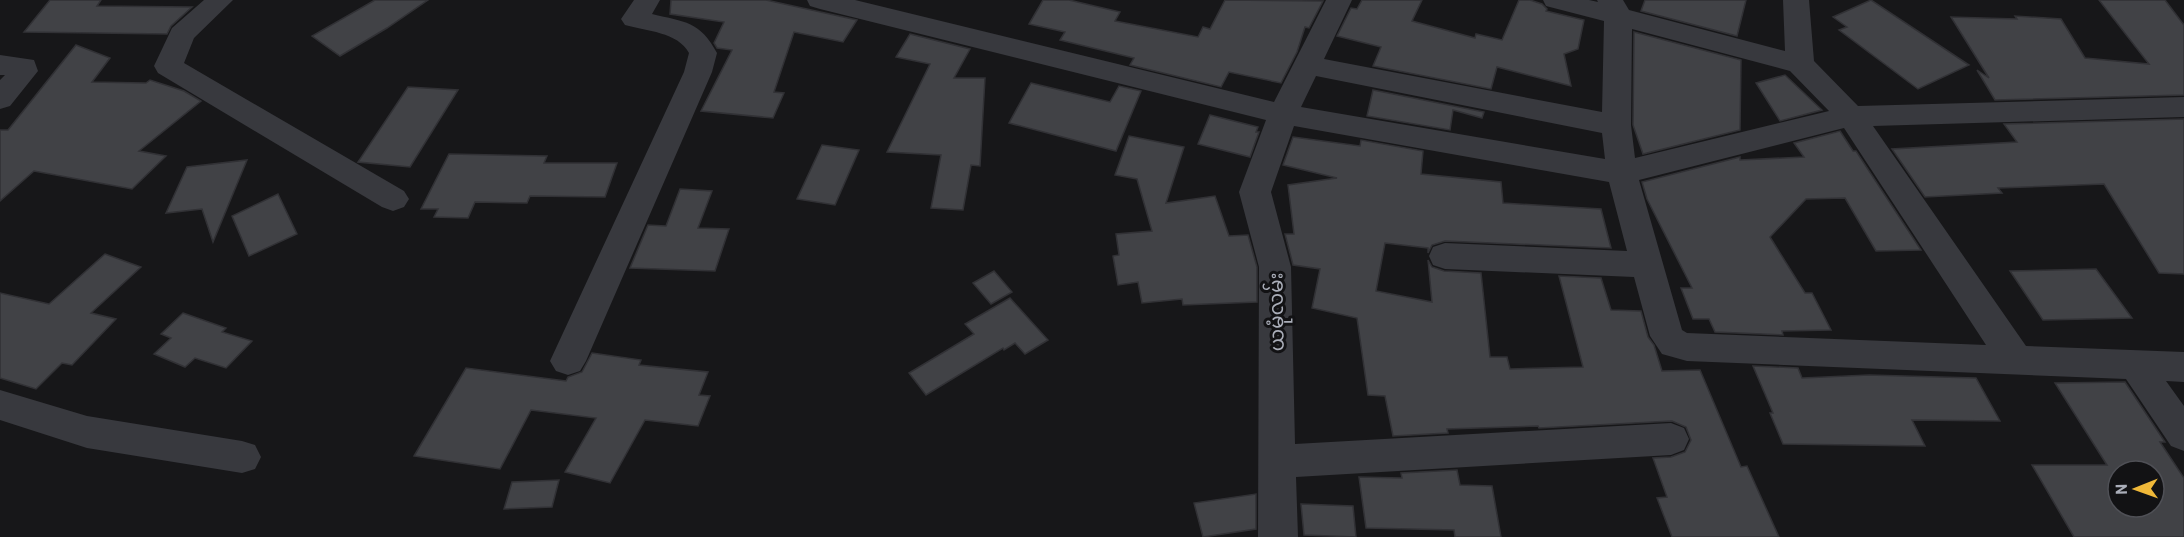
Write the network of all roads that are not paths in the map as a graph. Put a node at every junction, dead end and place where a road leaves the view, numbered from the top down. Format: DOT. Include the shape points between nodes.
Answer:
graph roads {
  1 [pos="220,0"];
  2 [pos="820,0"];
  3 [pos="1339,0"];
  4 [pos="1556,0"];
  5 [pos="1796,0"];
  6 [pos="1614,8"];
  7 [pos="641,9"];
  8 [pos="1800,64"];
  9 [pos="0,65"];
  10 [pos="1307,65"];
  11 [pos="0,99"];
  12 [pos="2184,107"];
  13 [pos="1283,114"];
  14 [pos="1851,116"];
  15 [pos="1616,125"];
  16 [pos="1622,173"];
  17 [pos="393,199"];
  18 [pos="1444,256"];
  19 [pos="1646,265"];
  20 [pos="2015,359"];
  21 [pos="568,361"];
  22 [pos="2136,366"];
  23 [pos="2184,367"];
  24 [pos="0,405"];
  25 [pos="2184,435"];
  26 [pos="1671,439"];
  27 [pos="242,457"];
  28 [pos="1276,462"];
  29 [pos="1278,537"];
  1 -- 17 [label="street" via="182,34 168,66"];
  2 -- 13 [label="street"];
  3 -- 10 [label="street, ယမုံလမ်း"];
  4 -- 6 [label="street"];
  5 -- 8 [label="street"];
  6 -- 8 [label="street"];
  6 -- 15 [label="street"];
  7 -- 21 [label="street" via="696,40 703,53 698,72"];
  8 -- 14 [label="street"];
  9 -- 11 [label="street" via="24,67"];
  10 -- 13 [label="street, ယမုံလမ်း"];
  10 -- 15 [label="street"];
  12 -- 14 [label="street"];
  13 -- 16 [label="street"];
  13 -- 28 [label="street, ယမုံလမ်း" via="1255,192 1275,267"];
  14 -- 16 [label="street"];
  14 -- 20 [label="street"];
  15 -- 16 [label="street"];
  16 -- 19 [label="street"];
  18 -- 19 [label="street"];
  19 -- 20 [label="street" via="1667,336 1674,344"];
  20 -- 22 [label="street"];
  22 -- 23 [label="street"];
  22 -- 25 [label="street"];
  24 -- 27 [label="street" via="87,432"];
  26 -- 28 [label="street"];
  28 -- 29 [label="street, ယမုံလမ်း"];
}
